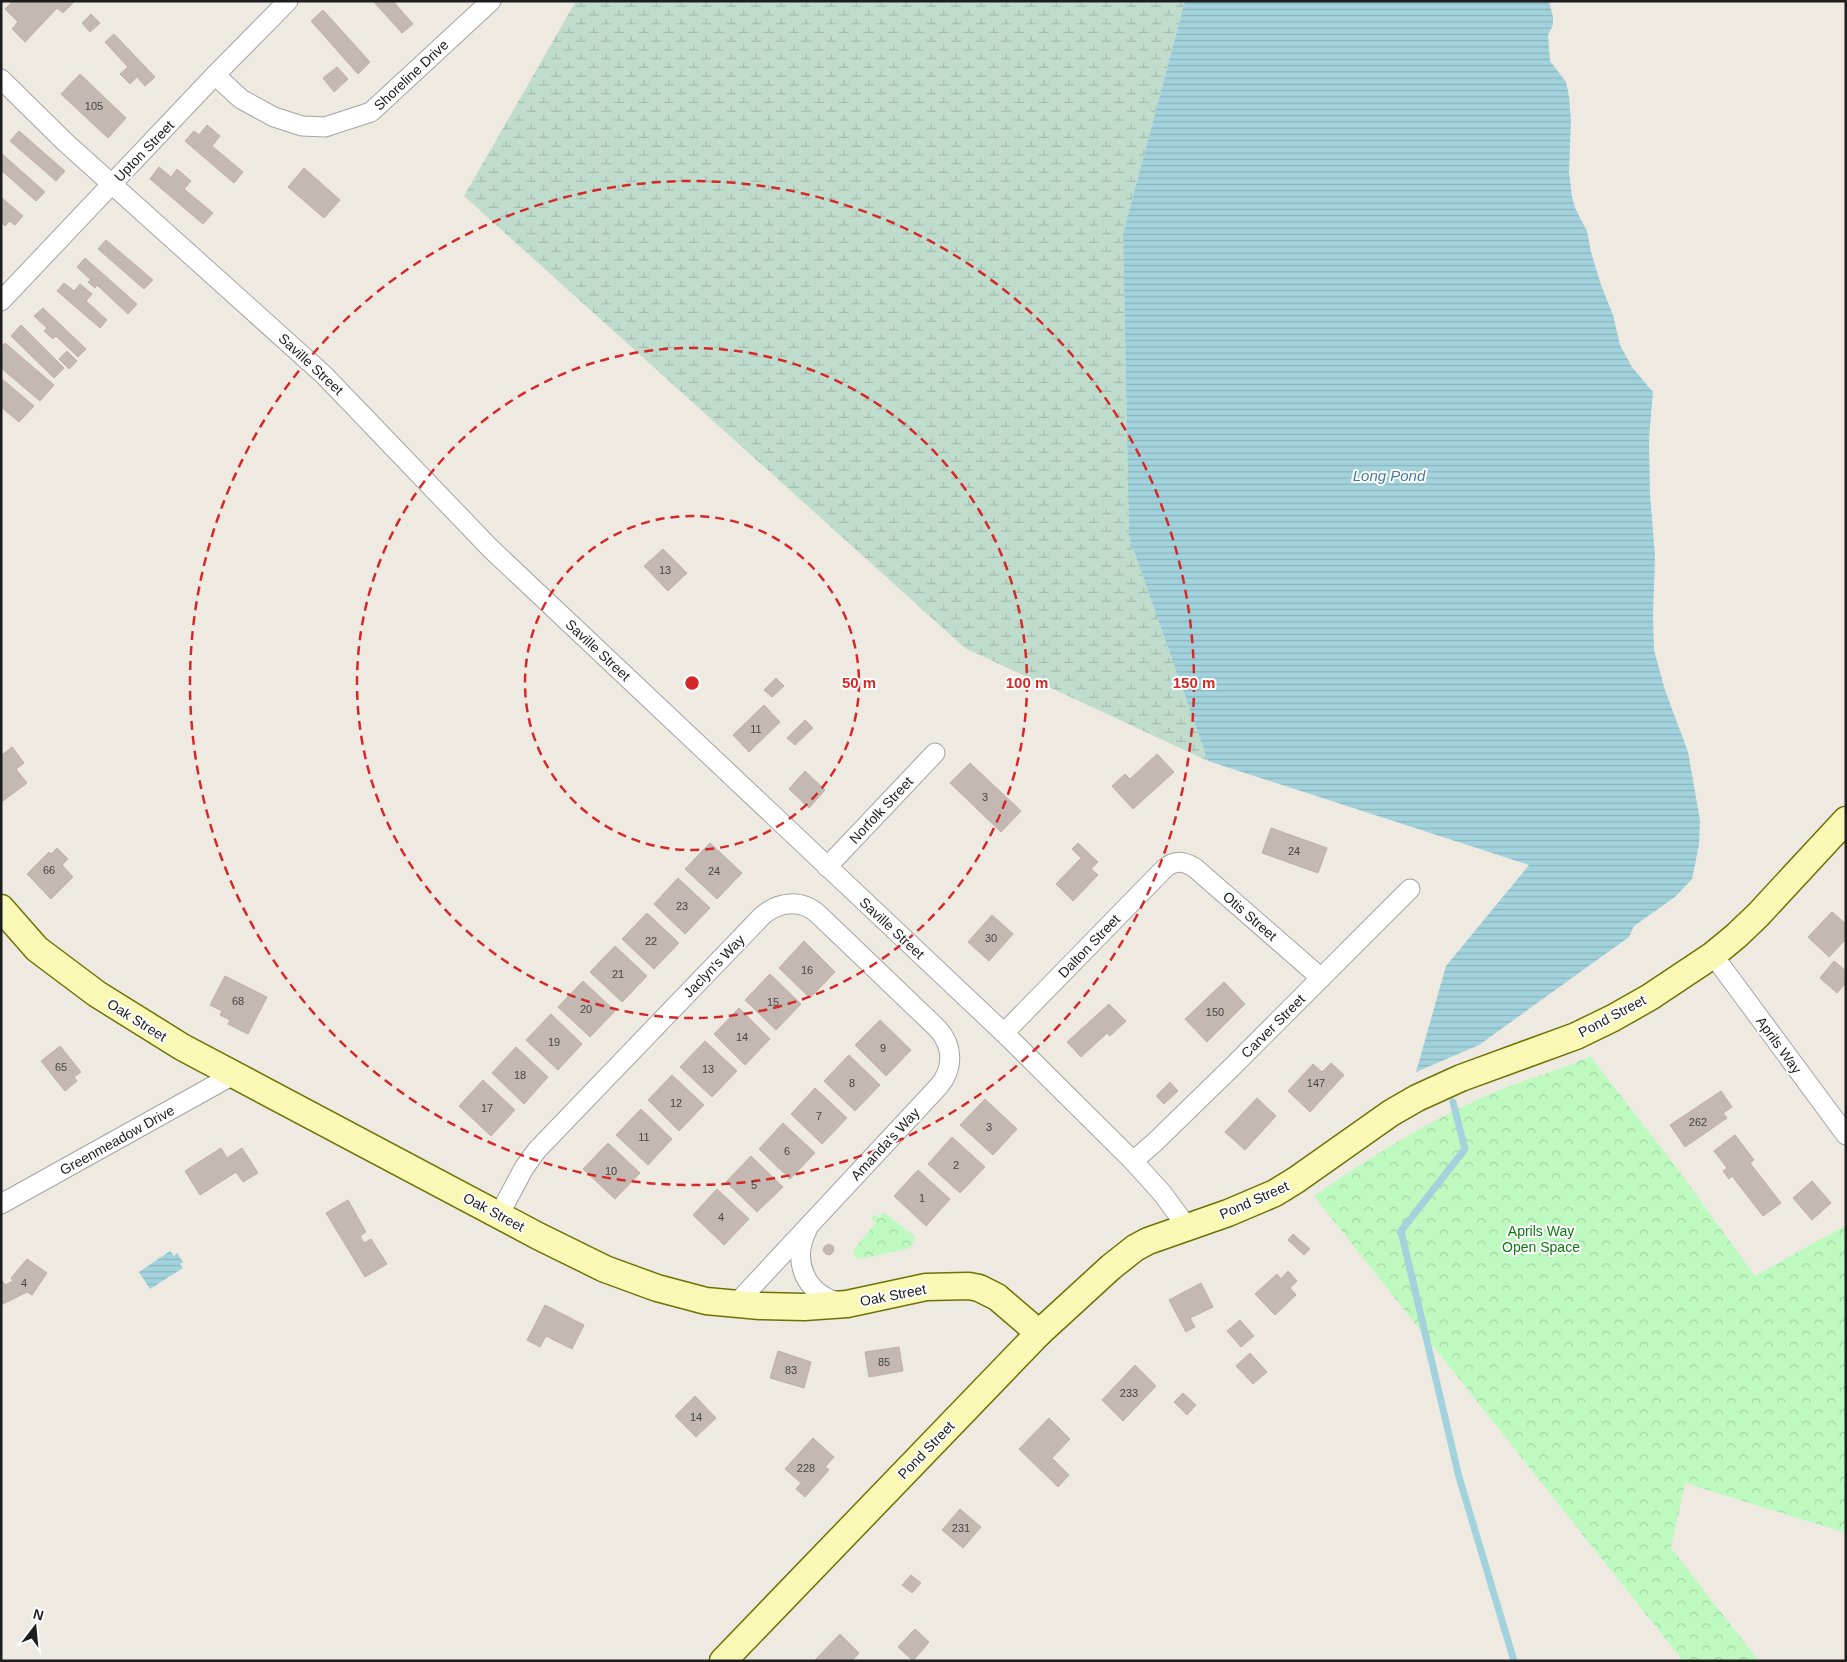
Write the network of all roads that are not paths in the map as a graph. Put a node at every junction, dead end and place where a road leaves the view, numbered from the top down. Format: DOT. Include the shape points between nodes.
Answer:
graph roads {
  1 [pos="288,1"];
  2 [pos="491,1"];
  3 [pos="215,75"];
  4 [pos="1,79"];
  5 [pos="111,184"];
  6 [pos="1,302"];
  7 [pos="935,753"];
  8 [pos="1846,820"];
  9 [pos="1176,862"];
  10 [pos="828,868"];
  11 [pos="1410,889"];
  12 [pos="1,908"];
  13 [pos="1713,955"];
  14 [pos="1321,978"];
  15 [pos="1004,1033"];
  16 [pos="951,1058"];
  17 [pos="233,1075"];
  18 [pos="1846,1135"];
  19 [pos="1133,1161"];
  20 [pos="1,1204"];
  21 [pos="499,1214"];
  22 [pos="810,1225"];
  23 [pos="1187,1227"];
  24 [pos="847,1304"];
  25 [pos="734,1305"];
  26 [pos="1039,1333"];
  27 [pos="723,1661"];
  1 -- 3 [label="street, Upton Street"];
  2 -- 3 [label="street, Shoreline Drive" via="371,112 324,127 302,126 274,117 241,99"];
  3 -- 5 [label="street, Upton Street"];
  4 -- 5 [label="street, Saville Street"];
  5 -- 6 [label="street, Upton Street"];
  5 -- 10 [label="street, Saville Street" via="324,375 490,548"];
  7 -- 10 [label="street, Norfolk Street"];
  8 -- 13 [label="street, Pond Street" via="1758,915"];
  9 -- 14 [label="street, Otis Street" via="1195,868"];
  9 -- 15 [label="street, Dalton Street" via="1169,864"];
  10 -- 15 [label="street, Saville Street"];
  11 -- 14 [label="street, Carver Street"];
  12 -- 17 [label="street, Oak Street" via="37,949 96,994"];
  13 -- 18 [label="street, Aprils Way"];
  13 -- 23 [label="street, Pond Street" via="1650,997 1576,1036 1461,1078 1417,1098 1275,1193 1228,1214"];
  14 -- 19 [label="street, Carver Street"];
  15 -- 19 [label="street, Saville Street"];
  16 -- 21 [label="street, Jaclyn's Way" via="947,1042 938,1029 815,911 796,904 775,907 762,916 545,1142 524,1168"];
  16 -- 22 [label="street, Amanda's Way" via="943,1082"];
  17 -- 20 [label="street, Greenmeadow Drive"];
  17 -- 21 [label="street, Oak Street"];
  19 -- 23 [label="street, Saville Street"];
  21 -- 25 [label="street, Oak Street" via="582,1258 631,1279 706,1301"];
  22 -- 24 [label="street, Amanda's Way" via="801,1244 803,1275 822,1296"];
  22 -- 25 [label="street, Amanda's Way"];
  23 -- 26 [label="street, Pond Street" via="1135,1248"];
  24 -- 25 [label="street, Oak Street"];
  24 -- 26 [label="street, Oak Street" via="926,1288 969,1286 997,1297"];
  26 -- 27 [label="street, Pond Street"];
}
